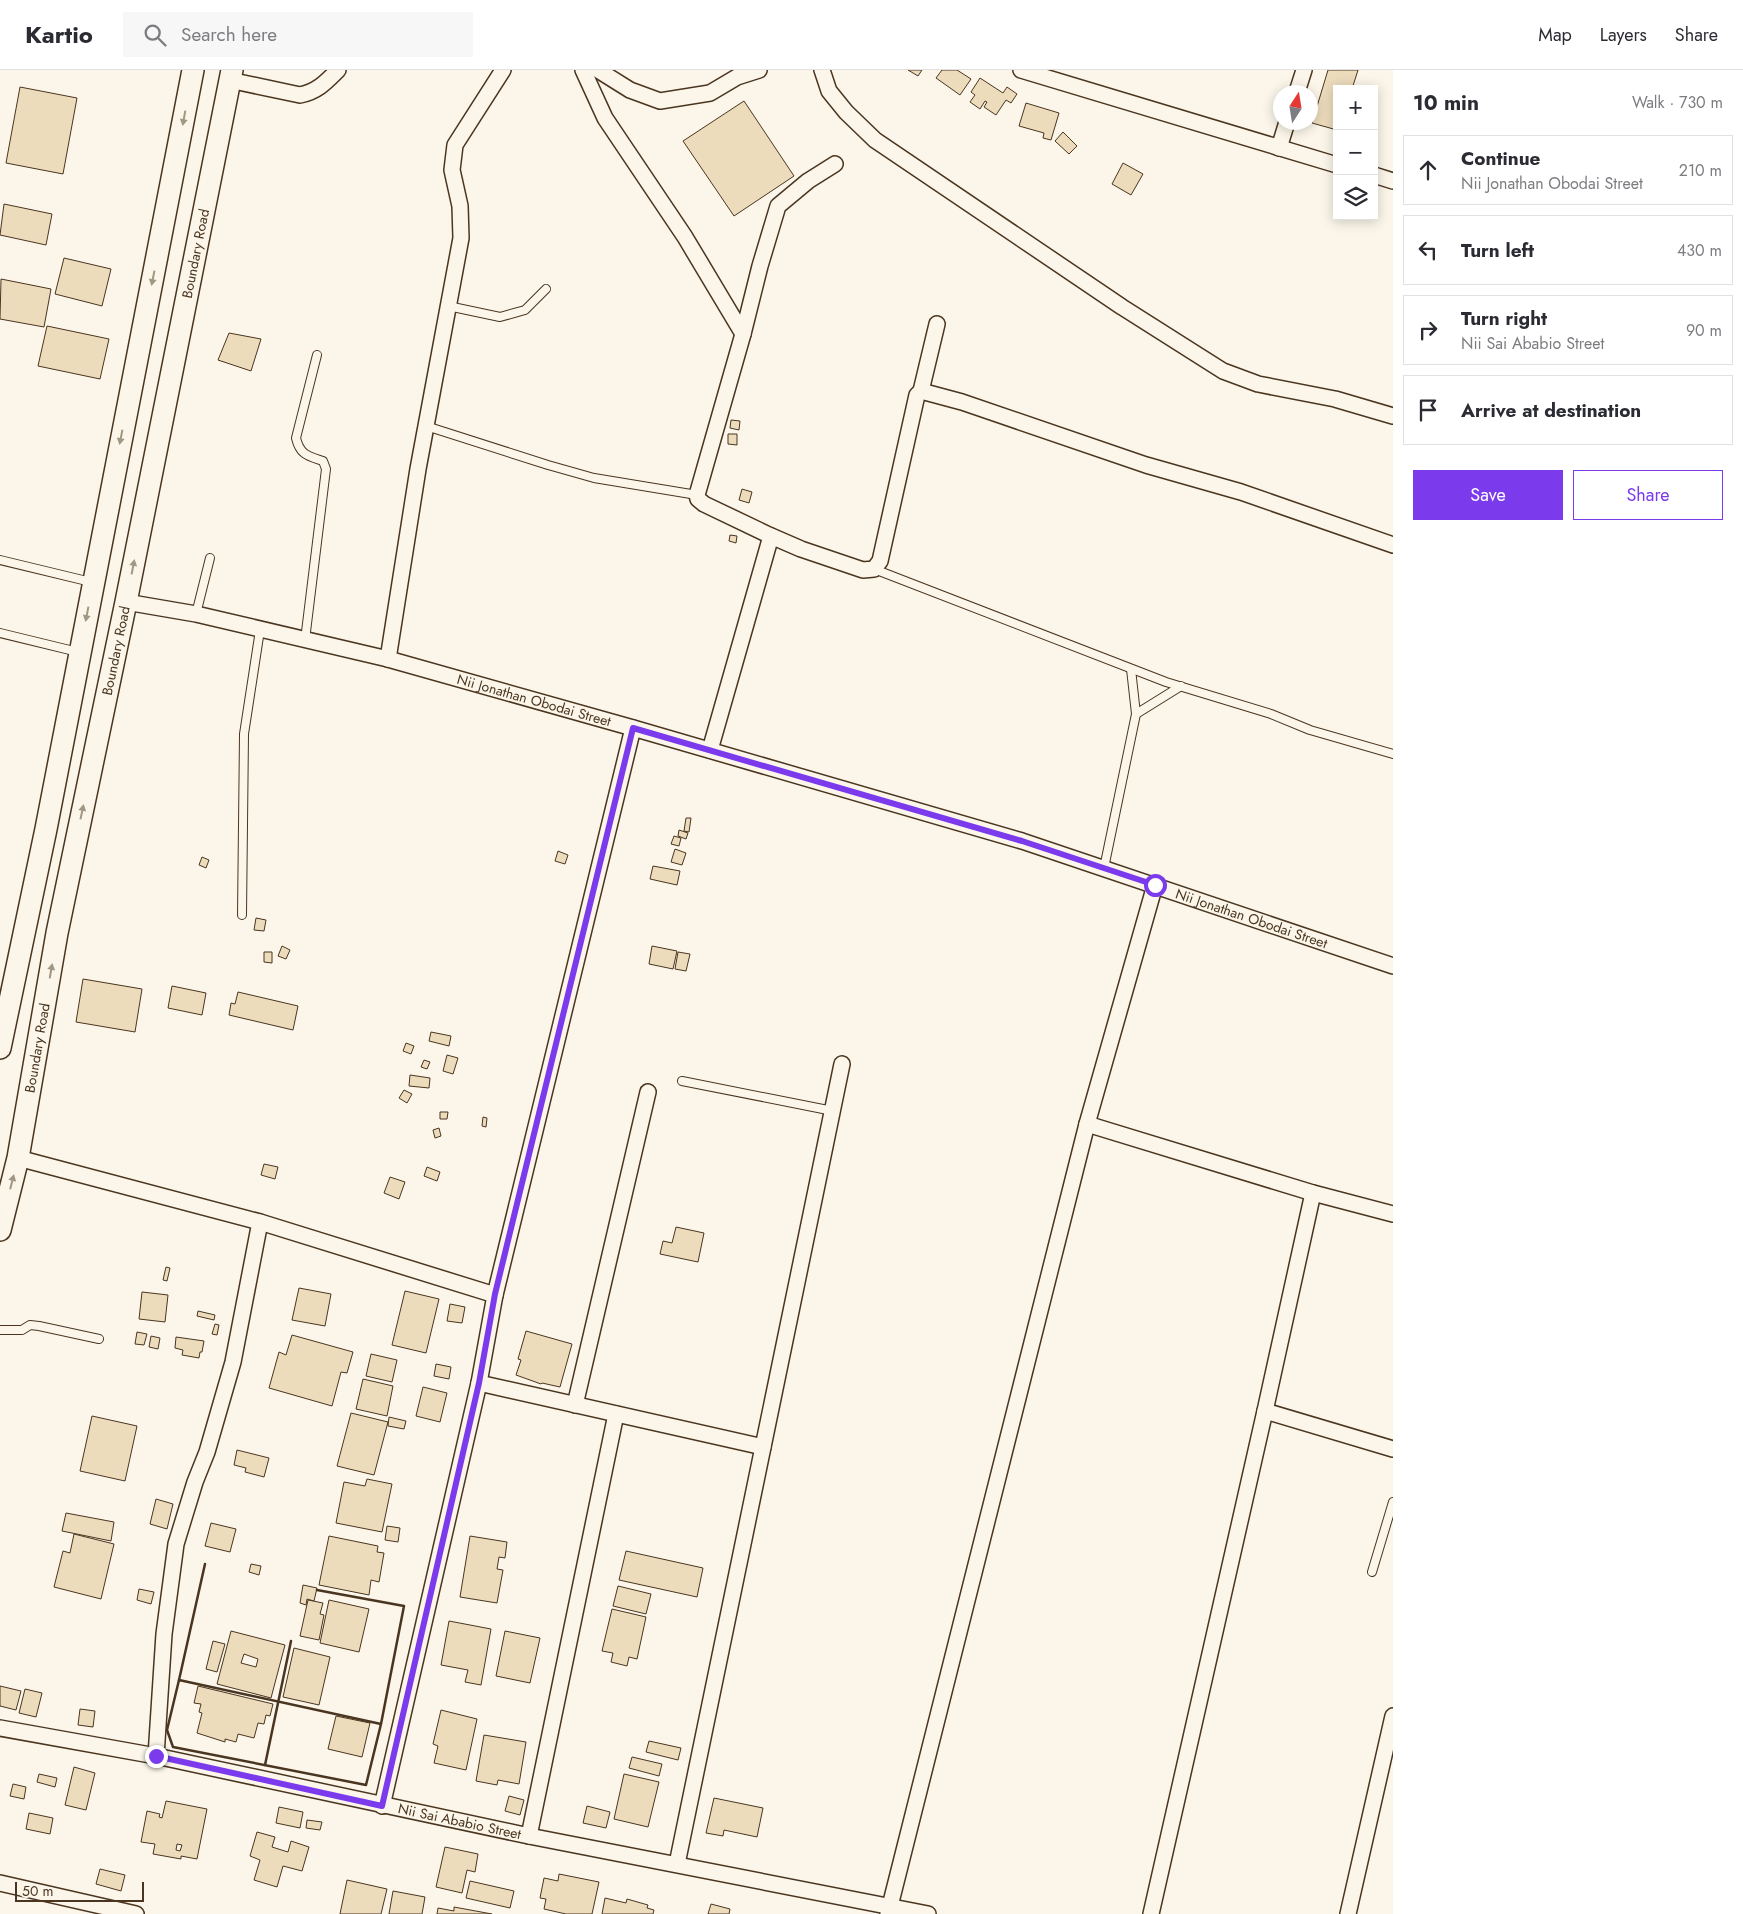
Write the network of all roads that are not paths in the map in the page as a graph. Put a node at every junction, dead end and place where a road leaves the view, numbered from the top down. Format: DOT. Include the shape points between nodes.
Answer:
graph roads {
  1 [pos="192,70"];
  2 [pos="338,70"];
  3 [pos="503,70"];
  4 [pos="583,70"];
  5 [pos="598,70"];
  6 [pos="759,70"];
  7 [pos="822,70"];
  8 [pos="1021,70"];
  9 [pos="1304,70"];
  10 [pos="738,74"];
  11 [pos="231,75"];
  12 [pos="1299,85"];
  13 [pos="1285,130"];
  14 [pos="1279,148"];
  15 [pos="835,164"];
  16 [pos="1333,164"];
  17 [pos="1378,176"];
  18 [pos="1393,181"];
  19 [pos="546,289"];
  20 [pos="448,306"];
  21 [pos="936,324"];
  22 [pos="743,334"];
  23 [pos="317,355"];
  24 [pos="921,391"];
  25 [pos="1393,416"];
  26 [pos="426,426"];
  27 [pos="697,495"];
  28 [pos="771,536"];
  29 [pos="1393,546"];
  30 [pos="210,558"];
  31 [pos="0,560"];
  32 [pos="874,569"];
  33 [pos="93,583"];
  34 [pos="126,602"];
  35 [pos="196,614"];
  36 [pos="260,630"];
  37 [pos="0,633"];
  38 [pos="306,640"];
  39 [pos="80,652"];
  40 [pos="388,659"];
  41 [pos="1131,669"];
  42 [pos="1181,686"];
  43 [pos="1136,714"];
  44 [pos="633,728"];
  45 [pos="710,750"];
  46 [pos="1393,754"];
  47 [pos="1104,868"];
  48 [pos="1155,885"];
  49 [pos="242,915"];
  50 [pos="1393,966"];
  51 [pos="0,1048"];
  52 [pos="842,1064"];
  53 [pos="682,1082"];
  54 [pos="648,1092"];
  55 [pos="833,1111"];
  56 [pos="1087,1124"];
  57 [pos="18,1158"];
  58 [pos="1313,1193"];
  59 [pos="1393,1214"];
  60 [pos="260,1222"];
  61 [pos="1,1224"];
  62 [pos="495,1294"];
  63 [pos="0,1330"];
  64 [pos="99,1339"];
  65 [pos="479,1383"];
  66 [pos="575,1404"];
  67 [pos="1266,1411"];
  68 [pos="616,1414"];
  69 [pos="763,1448"];
  70 [pos="1393,1448"];
  71 [pos="1393,1502"];
  72 [pos="1372,1572"];
  73 [pos="1393,1716"];
  74 [pos="0,1728"];
  75 [pos="156,1756"];
  76 [pos="382,1806"];
  77 [pos="529,1836"];
  78 [pos="677,1864"];
  79 [pos="0,1883"];
  80 [pos="889,1910"];
  81 [pos="136,1914"];
  82 [pos="928,1914"];
  83 [pos="1151,1914"];
  84 [pos="1348,1914"];
  1 -- 33 [label="main road, one-way"];
  2 -- 11 [label="street" via="320,88 300,95"];
  3 -- 20 [label="street" via="455,146 452,170 460,206 461,238"];
  4 -- 22 [label="street" via="605,118 685,237"];
  5 -- 10 [label="street" via="630,90 660,101 710,93"];
  6 -- 10 [label="street"];
  7 -- 25 [label="street" via="829,91 876,140 1122,307 1223,371 1258,384 1334,399"];
  8 -- 14 [label="street"];
  9 -- 12 [label="street"];
  34 -- 11 [label="main road, Boundary Road, one-way"];
  13 -- 14 [label="street"];
  14 -- 16 [label="street"];
  15 -- 22 [label="street" via="778,206"];
  17 -- 18 [label="street"];
  19 -- 20 [label="lane" via="525,310 500,317"];
  20 -- 26 [label="street"];
  21 -- 24 [label="street"];
  22 -- 27 [label="street"];
  23 -- 38 [label="lane" via="296,438 300,450 323,461 326,470"];
  24 -- 29 [label="street" via="1146,465 1241,492"];
  24 -- 32 [label="street" via="917,395 880,561"];
  26 -- 27 [label="lane" via="594,478"];
  26 -- 40 [label="street"];
  27 -- 28 [label="street" via="704,504"];
  28 -- 32 [label="street" via="863,570"];
  28 -- 45 [label="street"];
  30 -- 35 [label="lane"];
  31 -- 33 [label="lane"];
  32 -- 41 [label="lane"];
  33 -- 39 [label="main road, one-way"];
  34 -- 35 [label="street, Nii Jonathan Obodai Street"];
  57 -- 34 [label="main road, Boundary Road, one-way" via="57,933"];
  35 -- 36 [label="street, Nii Jonathan Obodai Street"];
  36 -- 38 [label="street, Nii Jonathan Obodai Street"];
  36 -- 49 [label="lane" via="244,734"];
  37 -- 39 [label="lane"];
  38 -- 40 [label="street, Nii Jonathan Obodai Street"];
  39 -- 51 [label="main road"];
  40 -- 44 [label="street, Nii Jonathan Obodai Street"];
  41 -- 42 [label="lane"];
  41 -- 43 [label="lane"];
  42 -- 43 [label="lane"];
  42 -- 46 [label="lane"];
  43 -- 47 [label="lane"];
  44 -- 45 [label="street, Nii Jonathan Obodai Street"];
  44 -- 62 [label="street"];
  45 -- 47 [label="street, Nii Jonathan Obodai Street"];
  47 -- 48 [label="street, Nii Jonathan Obodai Street"];
  48 -- 50 [label="street, Nii Jonathan Obodai Street"];
  48 -- 56 [label="street"];
  52 -- 55 [label="street"];
  53 -- 55 [label="lane"];
  54 -- 66 [label="street"];
  55 -- 69 [label="street"];
  56 -- 58 [label="street"];
  56 -- 80 [label="street"];
  57 -- 60 [label="street"];
  61 -- 57 [label="main road, Boundary Road, one-way"];
  58 -- 59 [label="street"];
  58 -- 67 [label="street"];
  60 -- 62 [label="street"];
  60 -- 75 [label="street" via="233,1362 176,1544 164,1634"];
  62 -- 65 [label="street"];
  63 -- 64 [label="lane" via="22,1330 30,1325"];
  65 -- 66 [label="street"];
  65 -- 76 [label="street"];
  66 -- 68 [label="street"];
  67 -- 70 [label="street"];
  67 -- 83 [label="street"];
  68 -- 69 [label="street"];
  68 -- 77 [label="street"];
  69 -- 78 [label="street"];
  71 -- 72 [label="lane"];
  73 -- 84 [label="street"];
  74 -- 75 [label="street, Nii Sai Ababio Street"];
  75 -- 76 [label="street, Nii Sai Ababio Street"];
  76 -- 77 [label="street, Nii Sai Ababio Street"];
  77 -- 78 [label="street, Nii Sai Ababio Street"];
  78 -- 80 [label="street, Nii Sai Ababio Street"];
  79 -- 81 [label="street"];
  80 -- 82 [label="street, Nii Sai Ababio Street"];
}
